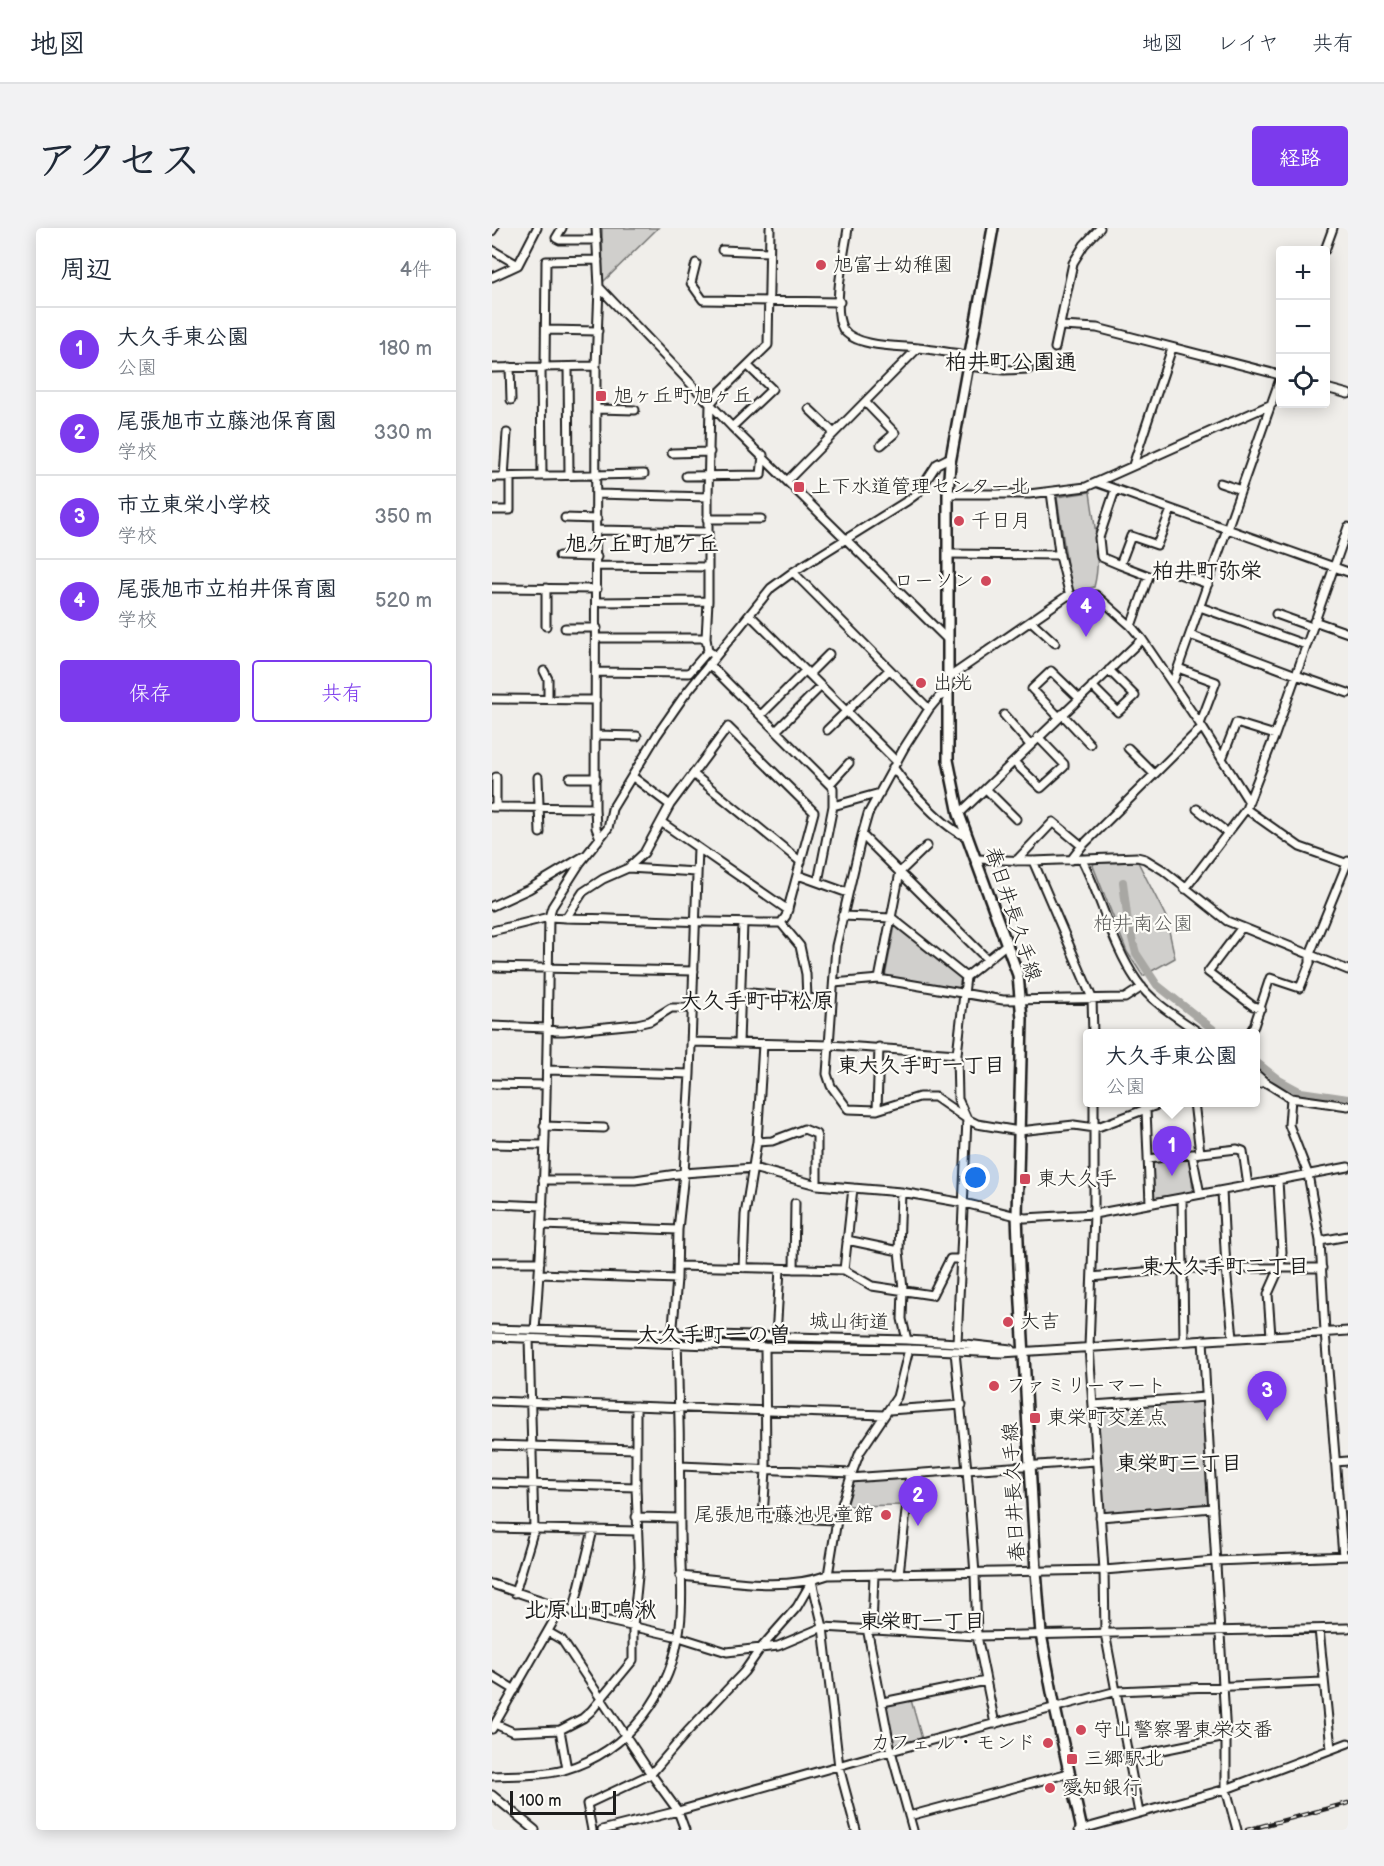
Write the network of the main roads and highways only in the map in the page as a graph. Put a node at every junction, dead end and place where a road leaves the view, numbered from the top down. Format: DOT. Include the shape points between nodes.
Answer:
graph roads {
  1 [pos="993,228"];
  2 [pos="1080,1830"];
  1 -- 2 [label="main road, 春日井長久手線" via="951,457 948,760 959,814 1018,975 1021,1001 1017,1215 1036,1571 1041,1634"];
}
